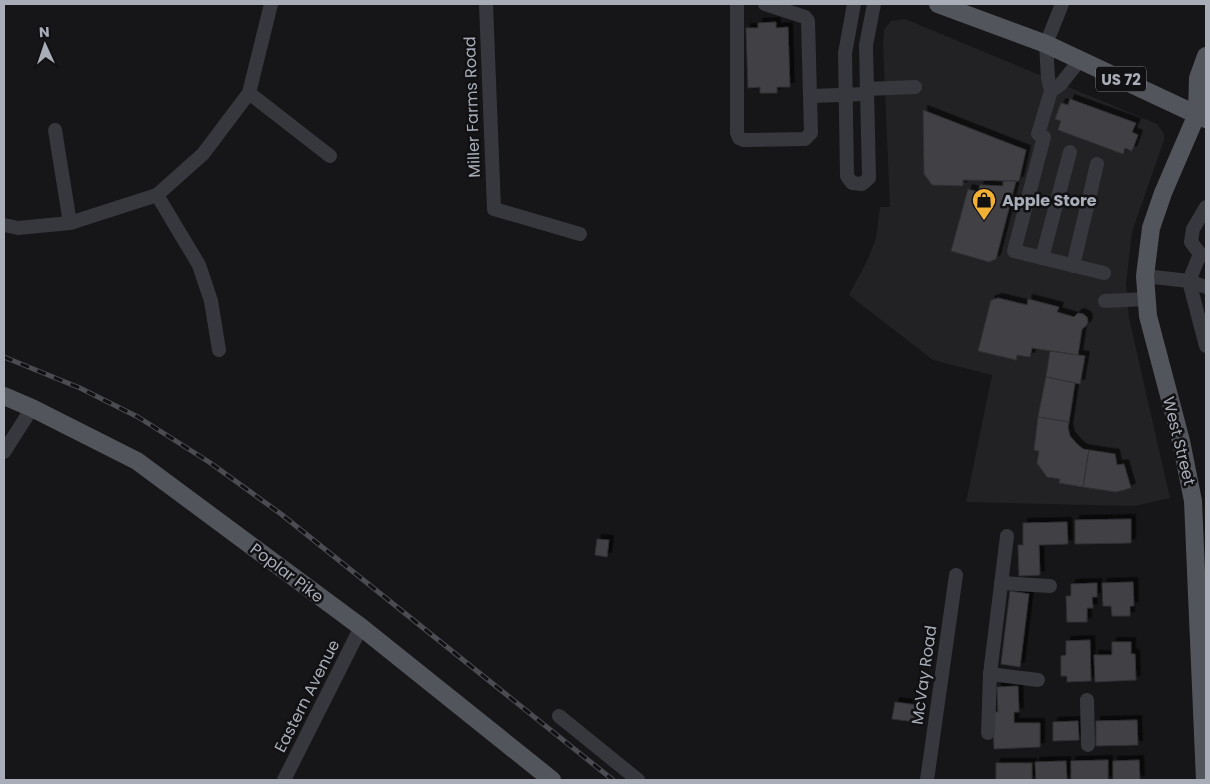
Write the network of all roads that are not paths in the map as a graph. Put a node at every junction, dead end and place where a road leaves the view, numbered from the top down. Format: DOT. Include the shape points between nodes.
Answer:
graph roads {
  1 [pos="271,4"];
  2 [pos="486,4"];
  3 [pos="737,4"];
  4 [pos="765,4"];
  5 [pos="854,4"];
  6 [pos="874,4"];
  7 [pos="938,4"];
  8 [pos="1062,4"];
  9 [pos="962,8"];
  10 [pos="1046,44"];
  11 [pos="1206,56"];
  12 [pos="1080,60"];
  13 [pos="915,88"];
  14 [pos="867,91"];
  15 [pos="1051,91"];
  16 [pos="249,93"];
  17 [pos="846,94"];
  18 [pos="811,96"];
  19 [pos="1203,112"];
  20 [pos="55,130"];
  21 [pos="1070,152"];
  22 [pos="330,156"];
  23 [pos="1097,164"];
  24 [pos="157,195"];
  25 [pos="1206,207"];
  26 [pos="70,222"];
  27 [pos="4,225"];
  28 [pos="580,234"];
  29 [pos="1203,255"];
  30 [pos="1042,258"];
  31 [pos="1073,266"];
  32 [pos="1104,273"];
  33 [pos="1145,276"];
  34 [pos="1189,281"];
  35 [pos="1206,287"];
  36 [pos="1146,299"];
  37 [pos="1105,301"];
  38 [pos="1206,346"];
  39 [pos="219,350"];
  40 [pos="4,396"];
  41 [pos="32,408"];
  42 [pos="4,452"];
  43 [pos="1200,500"];
  44 [pos="1007,536"];
  45 [pos="956,575"];
  46 [pos="1001,583"];
  47 [pos="1050,586"];
  48 [pos="361,627"];
  49 [pos="990,674"];
  50 [pos="1038,680"];
  51 [pos="1204,690"];
  52 [pos="1087,700"];
  53 [pos="559,716"];
  54 [pos="988,733"];
  55 [pos="1088,745"];
  56 [pos="284,780"];
  57 [pos="552,780"];
  58 [pos="638,780"];
  59 [pos="927,780"];
  60 [pos="1205,780"];
  1 -- 16 [label="street"];
  2 -- 28 [label="street, Miller Farms Road" via="494,209"];
  3 -- 18 [label="street" via="739,138 809,137"];
  4 -- 18 [label="street" via="805,17 808,21"];
  5 -- 17 [label="street" via="845,53"];
  6 -- 14 [label="street" via="866,45"];
  7 -- 9 [label="main road, US 72"];
  8 -- 10 [label="street"];
  9 -- 10 [label="main road, US 72"];
  10 -- 12 [label="main road, US 72"];
  10 -- 15 [label="street"];
  11 -- 19 [label="main road, West Street" via="1198,78"];
  12 -- 15 [label="street"];
  12 -- 19 [label="main road, US 72"];
  13 -- 14 [label="street"];
  14 -- 17 [label="street"];
  14 -- 17 [label="street" via="869,178 862,184 852,183 846,176"];
  15 -- 30 [label="street" via="1014,252"];
  16 -- 22 [label="street"];
  16 -- 24 [label="street" via="204,154"];
  17 -- 18 [label="street"];
  19 -- 33 [label="main road, West Street" via="1163,193 1154,219"];
  20 -- 26 [label="street"];
  21 -- 30 [label="street"];
  23 -- 31 [label="street"];
  24 -- 26 [label="street"];
  24 -- 39 [label="street" via="199,265 211,301"];
  25 -- 29 [label="street" via="1193,229 1191,242"];
  26 -- 27 [label="street" via="18,228"];
  29 -- 34 [label="street"];
  30 -- 31 [label="street"];
  31 -- 32 [label="street"];
  33 -- 34 [label="street"];
  33 -- 36 [label="main road, West Street"];
  34 -- 35 [label="street"];
  34 -- 38 [label="street"];
  36 -- 37 [label="street"];
  36 -- 43 [label="main road, West Street" via="1181,441"];
  40 -- 41 [label="main road, Poplar Pike"];
  41 -- 42 [label="street"];
  41 -- 48 [label="main road, Poplar Pike" via="137,461"];
  43 -- 51 [label="main road, West Street"];
  44 -- 46 [label="street"];
  45 -- 59 [label="street, McVay Road"];
  46 -- 47 [label="street"];
  46 -- 49 [label="street"];
  48 -- 56 [label="street, Eastern Avenue"];
  48 -- 57 [label="main road, Poplar Pike"];
  49 -- 50 [label="street"];
  49 -- 54 [label="street"];
  51 -- 60 [label="main road, West Street"];
  52 -- 55 [label="street"];
  53 -- 58 [label="street"];
}
